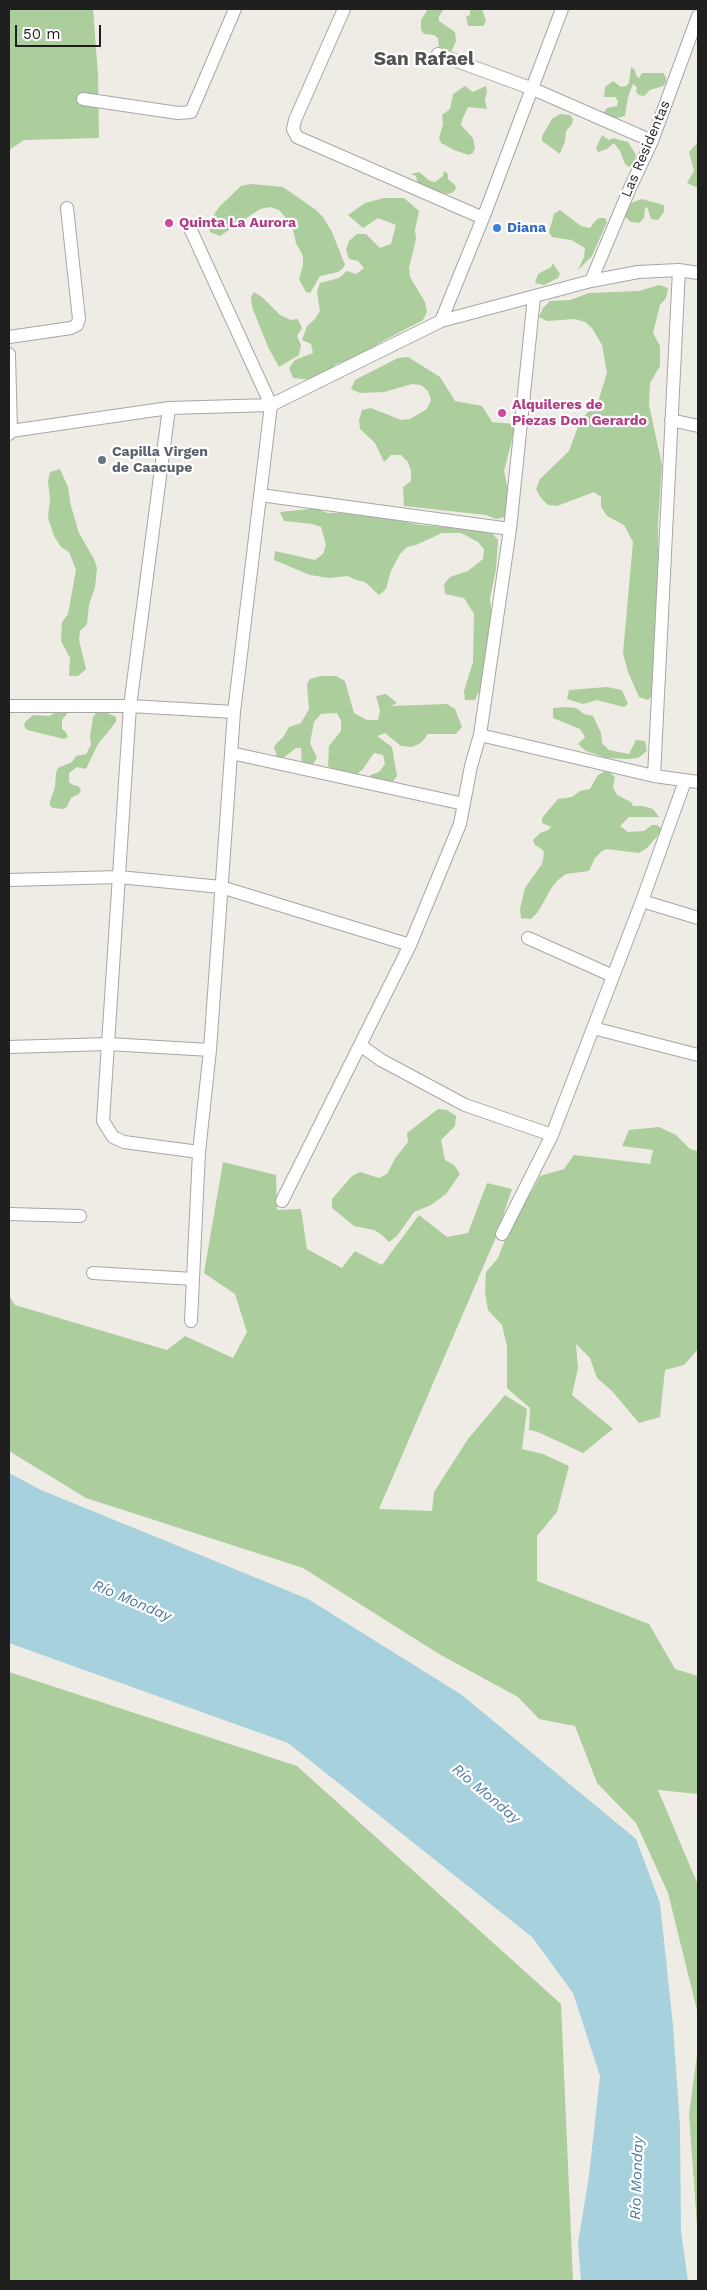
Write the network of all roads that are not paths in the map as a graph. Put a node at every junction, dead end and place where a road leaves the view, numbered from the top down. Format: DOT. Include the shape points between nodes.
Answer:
graph roads {
  1 [pos="235,9"];
  2 [pos="344,9"];
  3 [pos="562,9"];
  4 [pos="698,16"];
  5 [pos="438,54"];
  6 [pos="533,89"];
  7 [pos="83,99"];
  8 [pos="652,141"];
  9 [pos="67,208"];
  10 [pos="483,218"];
  11 [pos="189,226"];
  12 [pos="679,270"];
  13 [pos="698,273"];
  14 [pos="591,282"];
  15 [pos="534,297"];
  16 [pos="441,321"];
  17 [pos="9,337"];
  18 [pos="9,354"];
  19 [pos="271,405"];
  20 [pos="169,408"];
  21 [pos="671,420"];
  22 [pos="698,426"];
  23 [pos="10,433"];
  24 [pos="260,496"];
  25 [pos="510,529"];
  26 [pos="9,706"];
  27 [pos="130,706"];
  28 [pos="234,712"];
  29 [pos="480,735"];
  30 [pos="231,752"];
  31 [pos="654,776"];
  32 [pos="692,782"];
  33 [pos="464,804"];
  34 [pos="119,877"];
  35 [pos="9,880"];
  36 [pos="221,887"];
  37 [pos="642,901"];
  38 [pos="698,918"];
  39 [pos="528,938"];
  40 [pos="410,945"];
  41 [pos="613,976"];
  42 [pos="593,1028"];
  43 [pos="108,1044"];
  44 [pos="360,1045"];
  45 [pos="9,1047"];
  46 [pos="210,1050"];
  47 [pos="698,1055"];
  48 [pos="552,1135"];
  49 [pos="199,1152"];
  50 [pos="282,1201"];
  51 [pos="9,1214"];
  52 [pos="80,1216"];
  53 [pos="502,1234"];
  54 [pos="93,1273"];
  55 [pos="193,1279"];
  56 [pos="191,1320"];
  1 -- 7 [label="street" via="191,112 178,113"];
  2 -- 10 [label="street" via="296,120 293,129 296,137"];
  3 -- 6 [label="street"];
  4 -- 8 [label="street, Las Residentas"];
  5 -- 6 [label="street"];
  6 -- 8 [label="street"];
  6 -- 10 [label="street"];
  8 -- 14 [label="street, Las Residentas"];
  9 -- 17 [label="street" via="77,324 71,328"];
  10 -- 16 [label="street"];
  11 -- 19 [label="street"];
  12 -- 13 [label="street"];
  12 -- 14 [label="street" via="638,272"];
  12 -- 21 [label="street"];
  14 -- 15 [label="street"];
  15 -- 16 [label="street"];
  15 -- 25 [label="street"];
  16 -- 19 [label="street"];
  18 -- 23 [label="street"];
  19 -- 20 [label="street"];
  19 -- 24 [label="street"];
  20 -- 23 [label="street"];
  20 -- 27 [label="street"];
  21 -- 22 [label="street"];
  21 -- 31 [label="street"];
  24 -- 25 [label="street"];
  24 -- 28 [label="street"];
  25 -- 29 [label="street"];
  26 -- 27 [label="street"];
  27 -- 28 [label="street"];
  27 -- 34 [label="street"];
  28 -- 30 [label="street"];
  29 -- 31 [label="street"];
  29 -- 33 [label="street"];
  30 -- 33 [label="street"];
  30 -- 36 [label="street"];
  31 -- 32 [label="street"];
  32 -- 37 [label="street"];
  33 -- 40 [label="street" via="460,824"];
  34 -- 35 [label="street"];
  34 -- 36 [label="street"];
  34 -- 43 [label="street"];
  36 -- 40 [label="street"];
  36 -- 46 [label="street"];
  37 -- 38 [label="street"];
  37 -- 41 [label="street"];
  39 -- 41 [label="street"];
  40 -- 44 [label="street"];
  41 -- 42 [label="street"];
  42 -- 47 [label="street"];
  42 -- 48 [label="street"];
  43 -- 45 [label="street"];
  43 -- 46 [label="street"];
  43 -- 49 [label="street" via="103,1121 113,1137 124,1142"];
  44 -- 48 [label="street" via="465,1105"];
  44 -- 50 [label="street"];
  46 -- 49 [label="street"];
  48 -- 53 [label="street"];
  49 -- 55 [label="street"];
  51 -- 52 [label="street"];
  54 -- 55 [label="street"];
  55 -- 56 [label="street"];
}
